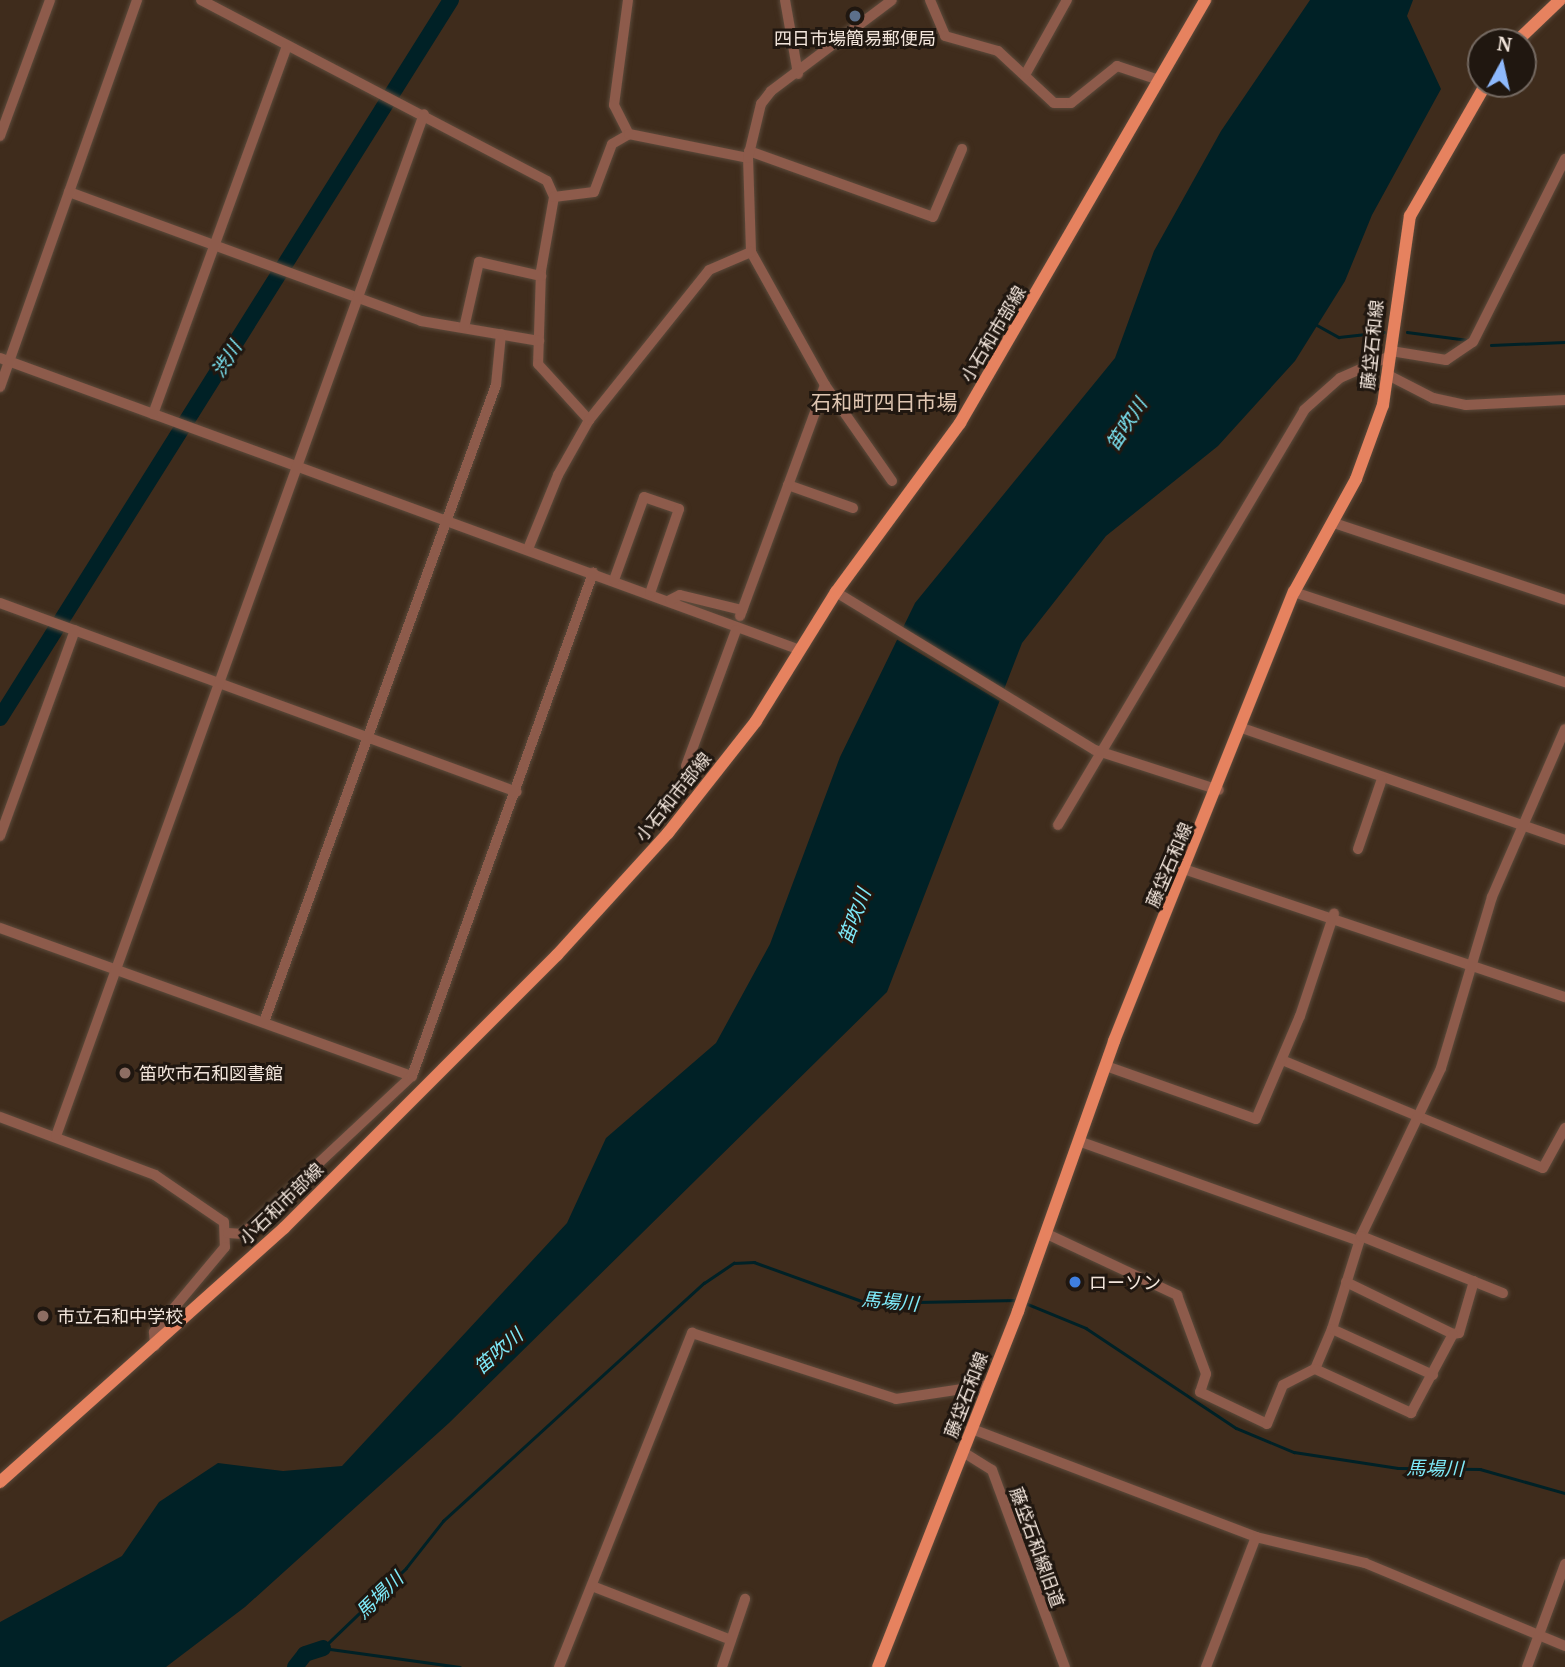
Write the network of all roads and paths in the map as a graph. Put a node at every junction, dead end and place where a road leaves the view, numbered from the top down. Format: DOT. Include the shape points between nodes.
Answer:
graph roads {
  1 [pos="50,0"];
  2 [pos="136,0"];
  3 [pos="201,0"];
  4 [pos="628,0"];
  5 [pos="785,0"];
  6 [pos="892,0"];
  7 [pos="930,0"];
  8 [pos="1067,0"];
  9 [pos="1205,0"];
  10 [pos="1560,0"];
  11 [pos="1531,28"];
  12 [pos="288,46"];
  13 [pos="798,74"];
  14 [pos="1025,75"];
  15 [pos="1156,79"];
  16 [pos="1478,98"];
  17 [pos="424,114"];
  18 [pos="3,122"];
  19 [pos="629,134"];
  20 [pos="0,136"];
  21 [pos="962,149"];
  22 [pos="748,155"];
  23 [pos="1565,159"];
  24 [pos="69,192"];
  25 [pos="554,197"];
  26 [pos="215,247"];
  27 [pos="751,252"];
  28 [pos="541,276"];
  29 [pos="358,298"];
  30 [pos="464,328"];
  31 [pos="501,334"];
  32 [pos="539,341"];
  33 [pos="1391,352"];
  34 [pos="5,359"];
  35 [pos="1388,376"];
  36 [pos="825,385"];
  37 [pos="0,387"];
  38 [pos="1565,400"];
  39 [pos="153,414"];
  40 [pos="589,420"];
  41 [pos="296,466"];
  42 [pos="892,481"];
  43 [pos="788,485"];
  44 [pos="853,508"];
  45 [pos="444,520"];
  46 [pos="1334,523"];
  47 [pos="528,550"];
  48 [pos="593,573"];
  49 [pos="614,580"];
  50 [pos="836,592"];
  51 [pos="1294,592"];
  52 [pos="650,593"];
  53 [pos="670,600"];
  54 [pos="1565,600"];
  55 [pos="0,603"];
  56 [pos="71,629"];
  57 [pos="736,630"];
  58 [pos="800,650"];
  59 [pos="1565,682"];
  60 [pos="220,683"];
  61 [pos="1242,728"];
  62 [pos="1565,729"];
  63 [pos="367,737"];
  64 [pos="1098,751"];
  65 [pos="686,766"];
  66 [pos="1382,779"];
  67 [pos="1219,790"];
  68 [pos="517,792"];
  69 [pos="1058,825"];
  70 [pos="1526,828"];
  71 [pos="0,836"];
  72 [pos="1565,840"];
  73 [pos="1358,849"];
  74 [pos="1184,869"];
  75 [pos="1334,914"];
  76 [pos="0,928"];
  77 [pos="1470,963"];
  78 [pos="115,970"];
  79 [pos="1565,997"];
  80 [pos="264,1022"];
  81 [pos="1282,1060"];
  82 [pos="1105,1066"];
  83 [pos="412,1076"];
  84 [pos="0,1117"];
  85 [pos="1420,1119"];
  86 [pos="1565,1128"];
  87 [pos="56,1136"];
  88 [pos="1081,1142"];
  89 [pos="228,1233"];
  90 [pos="1046,1234"];
  91 [pos="1360,1238"];
  92 [pos="1474,1281"];
  93 [pos="1346,1282"];
  94 [pos="1503,1293"];
  95 [pos="1332,1329"];
  96 [pos="1453,1334"];
  97 [pos="155,1346"];
  98 [pos="1315,1369"];
  99 [pos="1433,1375"];
  100 [pos="989,1385"];
  101 [pos="972,1429"];
  102 [pos="963,1452"];
  103 [pos="0,1482"];
  104 [pos="1256,1537"];
  105 [pos="1565,1563"];
  106 [pos="592,1586"];
  107 [pos="745,1599"];
  108 [pos="1539,1638"];
  109 [pos="731,1640"];
  110 [pos="1565,1646"];
  111 [pos="559,1667"];
  112 [pos="722,1667"];
  113 [pos="878,1667"];
  114 [pos="1065,1667"];
  115 [pos="1206,1667"];
  116 [pos="1527,1667"];
  1 -- 18 [label="street"];
  2 -- 24 [label="street"];
  3 -- 12 [label="street"];
  4 -- 19 [label="street" via="614,105"];
  5 -- 13 [label="street"];
  6 -- 13 [label="street"];
  7 -- 14 [label="street" via="945,36 998,51"];
  8 -- 14 [label="street"];
  9 -- 15 [label="main road, 小石和市部線"];
  10 -- 11 [label="main road"];
  12 -- 17 [label="street" via="396,106"];
  12 -- 26 [label="street"];
  13 -- 22 [label="street" via="761,104"];
  14 -- 15 [label="street" via="1047,100 1066,105 1117,66"];
  15 -- 50 [label="main road, 小石和市部線" via="960,423"];
  16 -- 33 [label="main road, 藤垈石和線" via="1419,195 1402,241"];
  17 -- 25 [label="street" via="547,181"];
  17 -- 29 [label="street"];
  18 -- 20 [label="street"];
  19 -- 22 [label="street"];
  19 -- 25 [label="street" via="612,144 594,192"];
  21 -- 22 [label="street" via="933,217"];
  22 -- 27 [label="street"];
  23 -- 33 [label="street" via="1473,342 1446,360"];
  24 -- 26 [label="street"];
  24 -- 34 [label="street"];
  25 -- 28 [label="street"];
  26 -- 29 [label="street"];
  26 -- 39 [label="street"];
  27 -- 36 [label="street"];
  27 -- 40 [label="street" via="709,270"];
  28 -- 30 [label="street" via="480,262"];
  28 -- 32 [label="street"];
  29 -- 30 [label="street" via="421,321"];
  29 -- 41 [label="street"];
  30 -- 31 [label="street"];
  31 -- 32 [label="street"];
  31 -- 45 [label="street" via="496,385"];
  32 -- 40 [label="street" via="538,364"];
  33 -- 35 [label="main road, 藤垈石和線"];
  33 -- 64 [label="street" via="1340,378 1304,410"];
  34 -- 37 [label="street"];
  34 -- 39 [label="street"];
  35 -- 38 [label="street" via="1433,398 1466,405"];
  35 -- 46 [label="main road, 藤垈石和線" via="1356,479"];
  36 -- 42 [label="street"];
  36 -- 43 [label="street"];
  39 -- 41 [label="street"];
  40 -- 47 [label="street" via="558,475"];
  41 -- 45 [label="street"];
  41 -- 60 [label="street"];
  43 -- 44 [label="street"];
  43 -- 53 [label="street" via="741,613 680,595"];
  45 -- 47 [label="street"];
  45 -- 63 [label="street"];
  46 -- 51 [label="main road, 藤垈石和線"];
  46 -- 54 [label="street"];
  47 -- 48 [label="street"];
  48 -- 49 [label="street"];
  48 -- 68 [label="street"];
  49 -- 52 [label="street"];
  49 -- 52 [label="street" via="644,497 678,509"];
  50 -- 58 [label="main road, 小石和市部線"];
  50 -- 64 [label="street"];
  51 -- 59 [label="street"];
  51 -- 61 [label="main road, 藤垈石和線"];
  52 -- 53 [label="street"];
  53 -- 58 [label="street"];
  55 -- 56 [label="street"];
  56 -- 60 [label="street"];
  56 -- 71 [label="street"];
  57 -- 65 [label="street"];
  58 -- 97 [label="main road, 小石和市部線" via="723,764 597,913 285,1228"];
  60 -- 63 [label="street"];
  60 -- 78 [label="street"];
  61 -- 66 [label="street"];
  61 -- 67 [label="main road, 藤垈石和線"];
  62 -- 70 [label="street"];
  63 -- 68 [label="street"];
  63 -- 80 [label="street"];
  64 -- 67 [label="street"];
  64 -- 69 [label="street"];
  66 -- 70 [label="street"];
  66 -- 73 [label="street"];
  67 -- 74 [label="main road, 藤垈石和線"];
  68 -- 83 [label="street"];
  70 -- 72 [label="street"];
  70 -- 77 [label="street" via="1492,897"];
  74 -- 75 [label="street"];
  74 -- 82 [label="main road, 藤垈石和線"];
  75 -- 77 [label="street"];
  75 -- 81 [label="street"];
  76 -- 78 [label="street"];
  77 -- 79 [label="street"];
  77 -- 85 [label="street"];
  78 -- 80 [label="street"];
  78 -- 87 [label="street"];
  80 -- 83 [label="street"];
  81 -- 82 [label="street" via="1256,1119"];
  81 -- 85 [label="street"];
  82 -- 88 [label="main road, 藤垈石和線"];
  83 -- 89 [label="street" via="243,1234"];
  84 -- 87 [label="street"];
  85 -- 86 [label="street" via="1544,1168"];
  85 -- 91 [label="street"];
  87 -- 89 [label="street" via="155,1175 224,1222"];
  88 -- 90 [label="main road, 藤垈石和線"];
  88 -- 91 [label="street"];
  89 -- 97 [label="street" via="225,1247 154,1332"];
  90 -- 98 [label="street" via="1177,1295 1206,1374 1200,1392 1234,1412 1267,1424 1283,1385"];
  90 -- 100 [label="main road, 藤垈石和線"];
  91 -- 92 [label="street"];
  91 -- 93 [label="street"];
  92 -- 94 [label="street"];
  92 -- 96 [label="street" via="1460,1333"];
  93 -- 95 [label="street"];
  93 -- 96 [label="street"];
  95 -- 98 [label="street"];
  95 -- 99 [label="street"];
  96 -- 99 [label="street"];
  97 -- 103 [label="main road, 小石和市部線"];
  98 -- 99 [label="street" via="1411,1412"];
  100 -- 101 [label="main road, 藤垈石和線"];
  100 -- 106 [label="street" via="896,1399 692,1333"];
  101 -- 102 [label="main road, 藤垈石和線"];
  101 -- 104 [label="street"];
  102 -- 113 [label="main road, 藤垈石和線"];
  102 -- 114 [label="street, 藤垈石和線旧道" via="992,1470"];
  104 -- 108 [label="street" via="1365,1563"];
  104 -- 115 [label="street"];
  105 -- 108 [label="street"];
  106 -- 109 [label="street"];
  106 -- 111 [label="street"];
  107 -- 109 [label="street"];
  108 -- 110 [label="street"];
  108 -- 116 [label="street"];
  109 -- 112 [label="street"];
}
